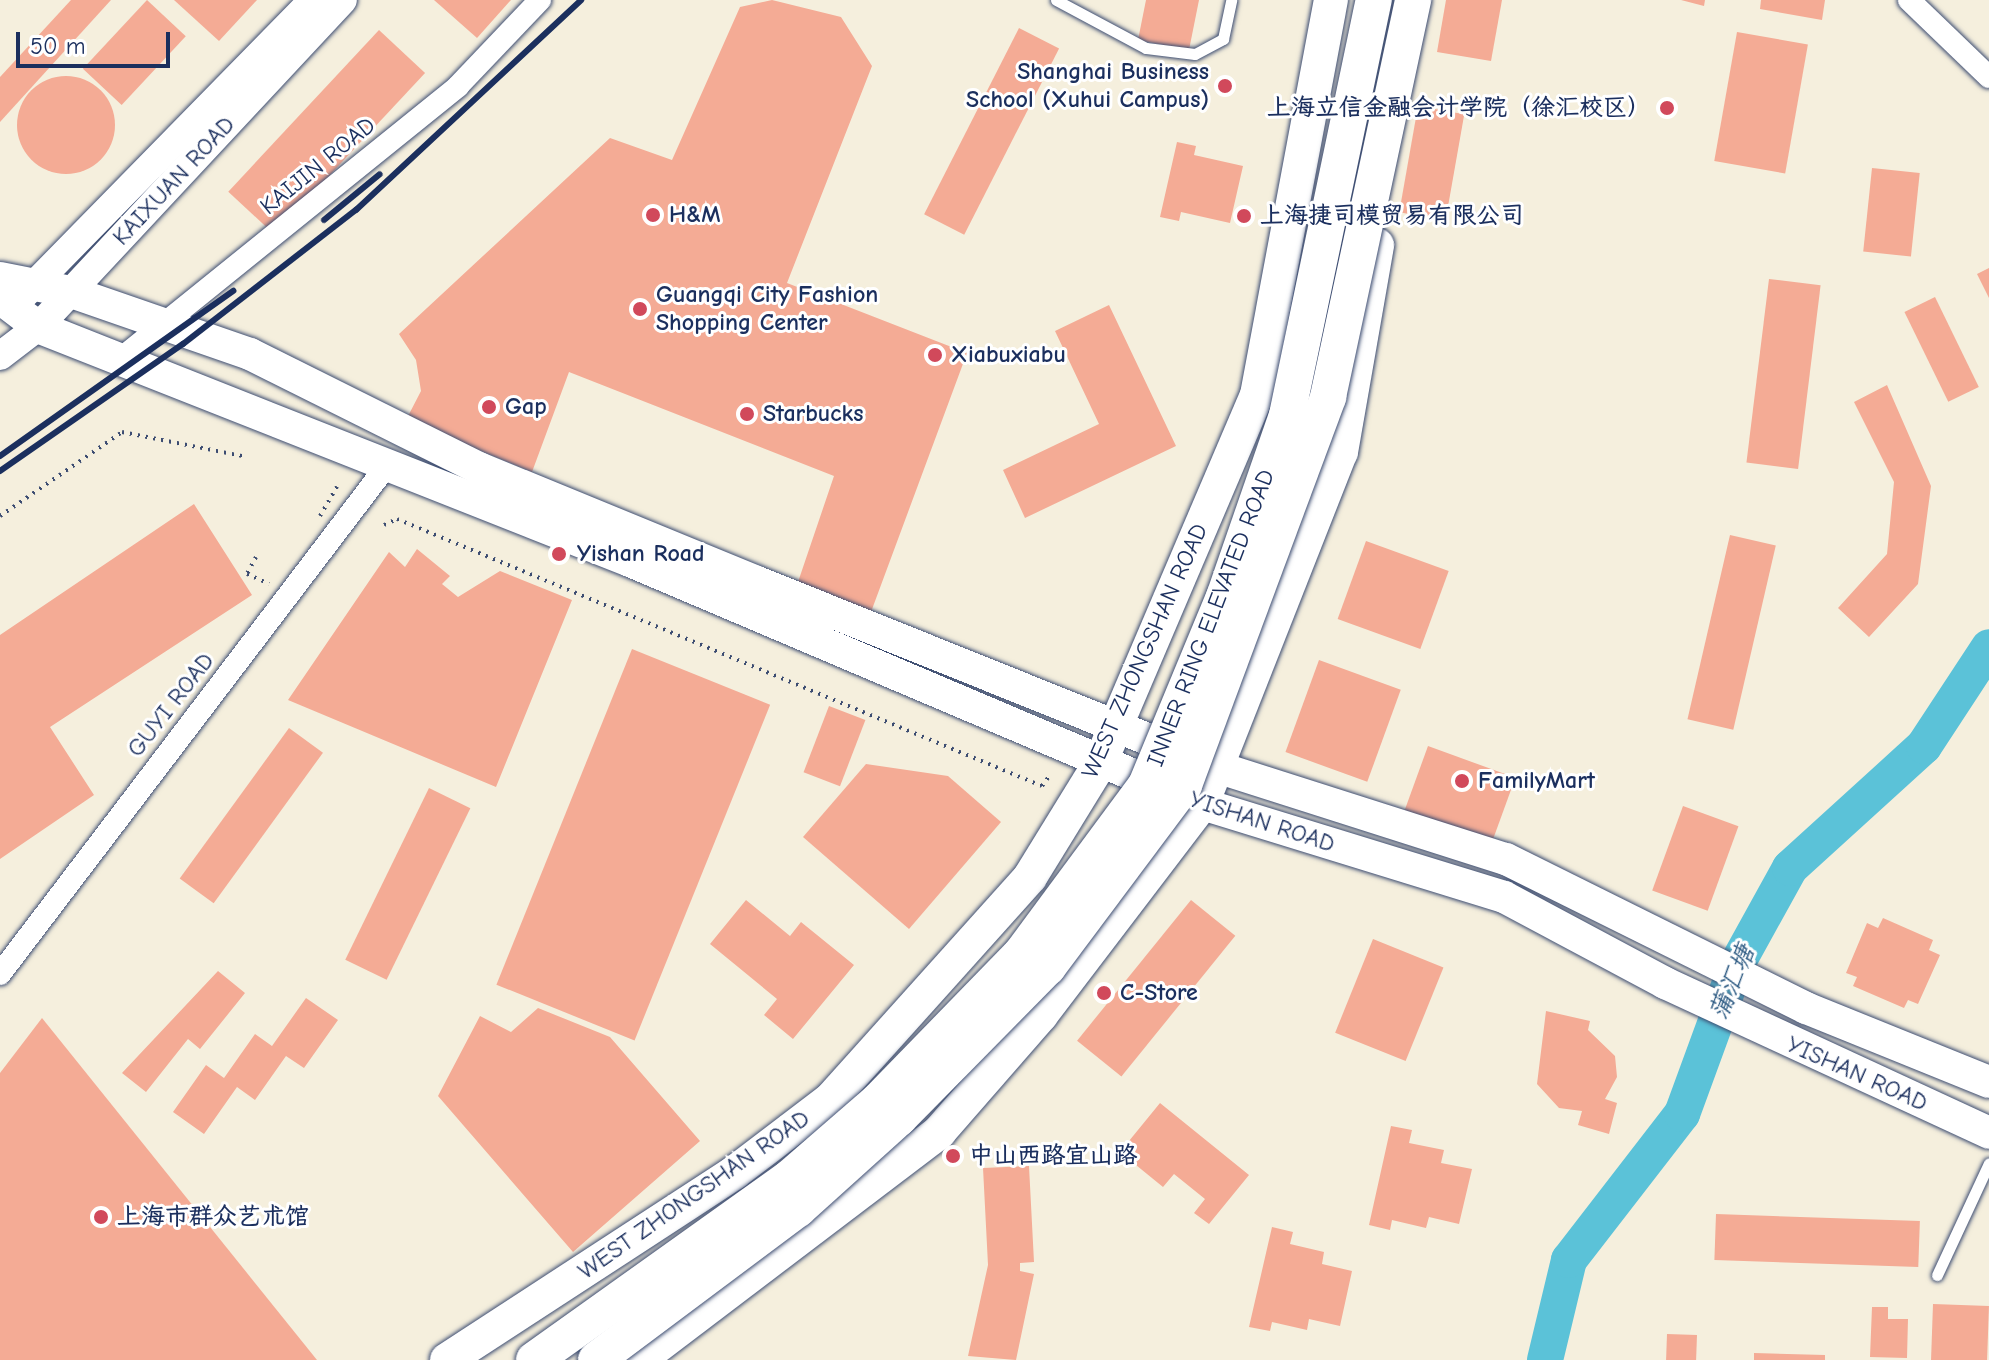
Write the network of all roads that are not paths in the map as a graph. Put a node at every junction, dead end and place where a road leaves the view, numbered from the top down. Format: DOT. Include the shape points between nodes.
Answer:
graph roads {
  1 [pos="313,0"];
  2 [pos="343,0"];
  3 [pos="540,0"];
  4 [pos="1056,0"];
  5 [pos="1231,0"];
  6 [pos="1331,0"];
  7 [pos="1374,0"];
  8 [pos="1413,0"];
  9 [pos="1421,0"];
  10 [pos="1909,0"];
  11 [pos="1989,77"];
  12 [pos="0,278"];
  13 [pos="34,285"];
  14 [pos="71,292"];
  15 [pos="4,307"];
  16 [pos="163,324"];
  17 [pos="38,327"];
  18 [pos="0,356"];
  19 [pos="119,360"];
  20 [pos="385,468"];
  21 [pos="1117,723"];
  22 [pos="1100,763"];
  23 [pos="1217,767"];
  24 [pos="1202,804"];
  25 [pos="0,974"];
  26 [pos="1989,1082"];
  27 [pos="1989,1133"];
  28 [pos="1989,1163"];
  29 [pos="1937,1275"];
  30 [pos="447,1360"];
  31 [pos="534,1360"];
  32 [pos="596,1360"];
  33 [pos="639,1360"];
  1 -- 13 [label="street, KAIXUAN ROAD"];
  2 -- 14 [label="street, KAIXUAN ROAD"];
  3 -- 16 [label="street, KAIJIN ROAD" via="458,86"];
  4 -- 5 [label="lane" via="1146,48 1195,54 1223,39"];
  6 -- 21 [label="main road, WEST ZHONGSHAN ROAD" via="1257,395"];
  7 -- 31 [label="highway, INNER RING ELEVATED ROAD, bridge" via="1287,415 1224,597 1146,785 1021,954 877,1102 788,1179"];
  8 -- 32 [label="highway, INNER RING ELEVATED ROAD, bridge" via="1328,397 1184,785 1048,967 899,1118 798,1209"];
  9 -- 23 [label="main road" via="1341,452"];
  10 -- 11 [label="street"];
  12 -- 13 [label="main road, YISHAN ROAD"];
  13 -- 14 [label="main road, YISHAN ROAD"];
  13 -- 15 [label="street, KAIXUAN ROAD"];
  14 -- 16 [label="main road, YISHAN ROAD"];
  14 -- 17 [label="street, KAIXUAN ROAD"];
  15 -- 17 [label="main road, YISHAN ROAD"];
  16 -- 19 [label="street, KAIJIN ROAD"];
  16 -- 21 [label="main road, YISHAN ROAD" via="250,354 479,468"];
  17 -- 18 [label="street, KAIXUAN ROAD"];
  17 -- 19 [label="main road, YISHAN ROAD"];
  19 -- 20 [label="main road, YISHAN ROAD"];
  20 -- 22 [label="main road, YISHAN ROAD" via="630,561"];
  20 -- 25 [label="street, GUYI ROAD"];
  21 -- 22 [label="main road, WEST ZHONGSHAN ROAD"];
  21 -- 23 [label="main road, YISHAN ROAD"];
  22 -- 24 [label="main road, YISHAN ROAD"];
  22 -- 30 [label="main road, WEST ZHONGSHAN ROAD" via="1030,877 831,1099 734,1173"];
  23 -- 24 [label="main road"];
  23 -- 26 [label="main road, YISHAN ROAD" via="1506,859 1806,1008"];
  24 -- 27 [label="main road, YISHAN ROAD" via="1504,897 1792,1045"];
  24 -- 33 [label="main road" via="1041,1015 939,1132"];
  28 -- 29 [label="lane"];
}
